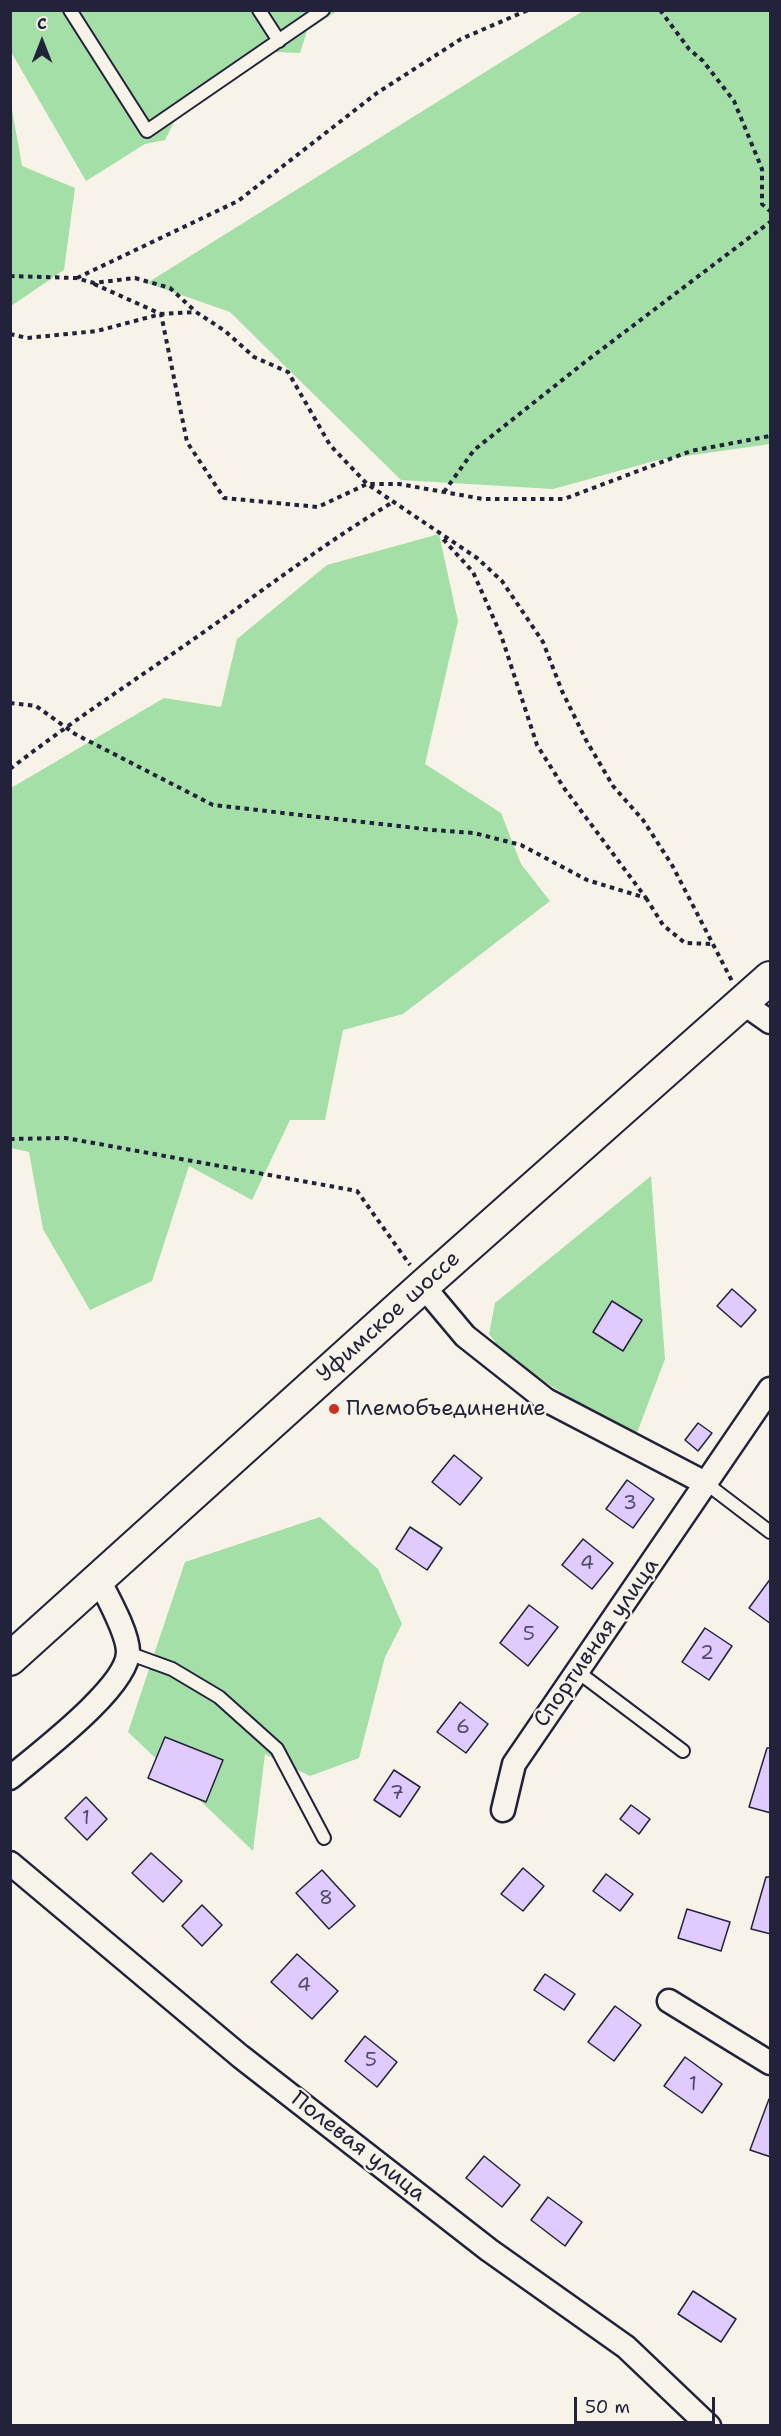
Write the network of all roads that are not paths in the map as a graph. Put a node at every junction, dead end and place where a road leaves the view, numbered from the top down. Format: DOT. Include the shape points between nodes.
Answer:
graph roads {
  1 [pos="70,10"];
  2 [pos="259,10"];
  3 [pos="323,10"];
  4 [pos="279,41"];
  5 [pos="771,978"];
  6 [pos="743,1003"];
  7 [pos="771,1022"];
  8 [pos="423,1286"];
  9 [pos="771,1389"];
  10 [pos="707,1484"];
  11 [pos="771,1532"];
  12 [pos="99,1580"];
  13 [pos="128,1653"];
  14 [pos="10,1659"];
  15 [pos="578,1672"];
  16 [pos="683,1751"];
  17 [pos="10,1778"];
  18 [pos="503,1810"];
  19 [pos="324,1838"];
  20 [pos="10,1863"];
  21 [pos="669,2001"];
  22 [pos="771,2063"];
  23 [pos="709,2426"];
  1 -- 4 [label="lane" via="147,131"];
  2 -- 4 [label="lane"];
  3 -- 4 [label="lane"];
  5 -- 6 [label="main road, Уфимское шоссе"];
  6 -- 7 [label="street"];
  6 -- 8 [label="main road, Уфимское шоссе"];
  8 -- 10 [label="street" via="465,1336 546,1400"];
  8 -- 12 [label="main road, Уфимское шоссе"];
  9 -- 10 [label="street, Спортивная улица"];
  10 -- 11 [label="lane"];
  10 -- 15 [label="street, Спортивная улица"];
  12 -- 13 [label="street" via="120,1623"];
  12 -- 14 [label="main road, Уфимское шоссе"];
  13 -- 17 [label="street" via="118,1679 98,1702"];
  13 -- 19 [label="lane" via="172,1669 219,1697 277,1749"];
  15 -- 16 [label="lane"];
  15 -- 18 [label="street, Спортивная улица" via="514,1764"];
  20 -- 23 [label="street, Полевая улица" via="240,2056 489,2250 626,2347"];
  21 -- 22 [label="street"];
}
